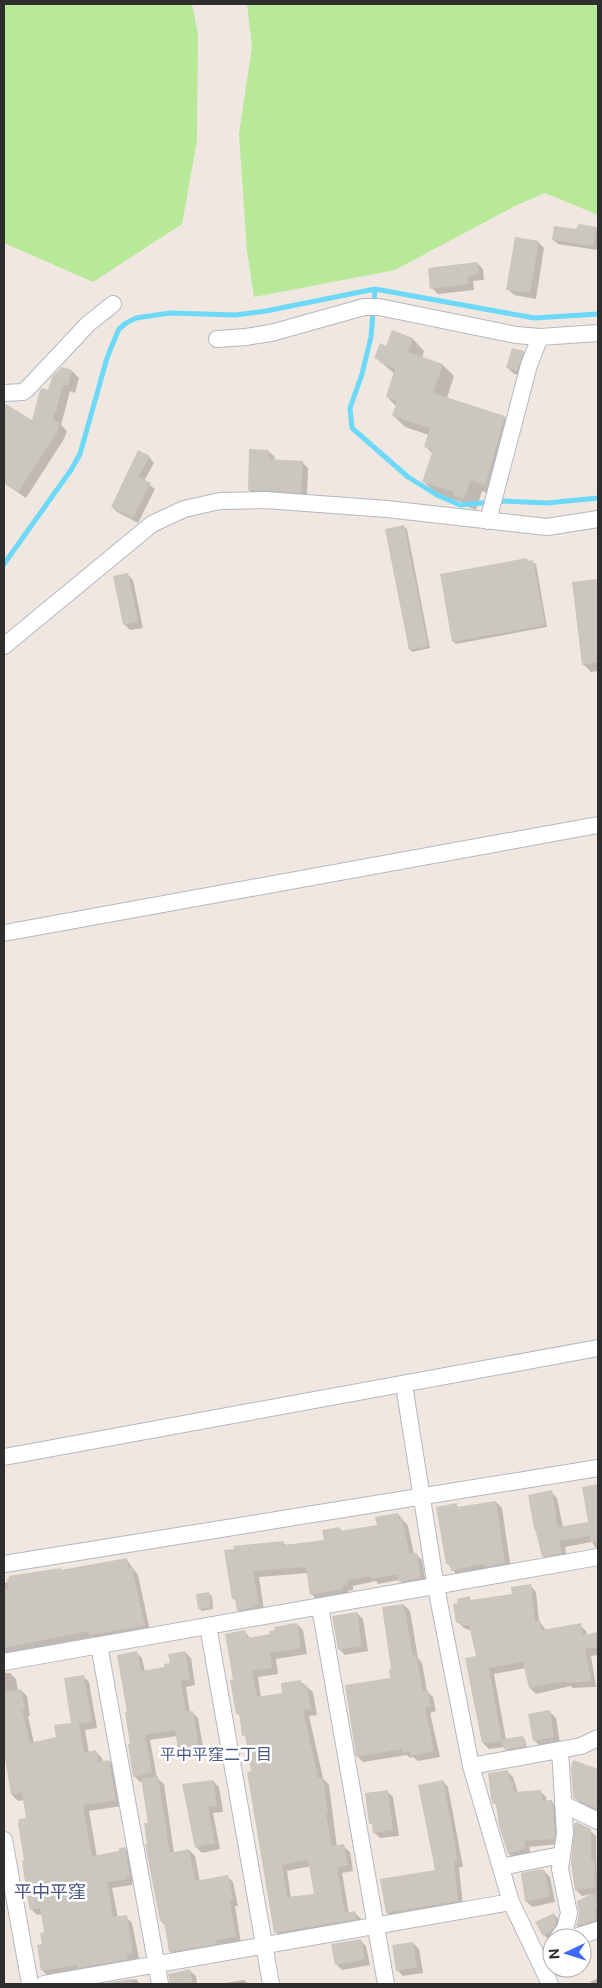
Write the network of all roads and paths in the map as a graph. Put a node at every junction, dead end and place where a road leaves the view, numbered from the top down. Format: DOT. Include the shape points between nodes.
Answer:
graph roads {
  1 [pos="113,304"];
  2 [pos="598,333"];
  3 [pos="540,337"];
  4 [pos="218,338"];
  5 [pos="4,393"];
  6 [pos="598,519"];
  7 [pos="488,521"];
  8 [pos="4,646"];
  9 [pos="598,825"];
  10 [pos="4,933"];
  11 [pos="598,1348"];
  12 [pos="404,1385"];
  13 [pos="4,1457"];
  14 [pos="598,1468"];
  15 [pos="420,1496"];
  16 [pos="598,1557"];
  17 [pos="4,1564"];
  18 [pos="436,1587"];
  19 [pos="320,1607"];
  20 [pos="208,1626"];
  21 [pos="99,1645"];
  22 [pos="4,1662"];
  23 [pos="598,1738"];
  24 [pos="560,1750"];
  25 [pos="471,1766"];
  26 [pos="563,1804"];
  27 [pos="598,1821"];
  28 [pos="4,1840"];
  29 [pos="561,1855"];
  30 [pos="501,1867"];
  31 [pos="511,1902"];
  32 [pos="375,1927"];
  33 [pos="565,1928"];
  34 [pos="264,1946"];
  35 [pos="542,1946"];
  36 [pos="534,1949"];
  37 [pos="156,1966"];
  38 [pos="30,1984"];
  39 [pos="44,1984"];
  40 [pos="160,1984"];
  41 [pos="272,1984"];
  42 [pos="386,1984"];
  43 [pos="550,1984"];
  1 -- 5 [label="street" via="88,324 28,389"];
  2 -- 3 [label="street"];
  3 -- 4 [label="street" via="379,307 364,307 271,333"];
  3 -- 7 [label="street" via="529,365"];
  6 -- 7 [label="street" via="546,527"];
  7 -- 8 [label="street" via="265,500 220,501 184,509 152,524"];
  9 -- 10 [label="street"];
  11 -- 12 [label="street"];
  12 -- 13 [label="street"];
  12 -- 15 [label="street"];
  14 -- 15 [label="street"];
  15 -- 17 [label="street"];
  15 -- 18 [label="street"];
  16 -- 18 [label="street"];
  18 -- 19 [label="street"];
  18 -- 25 [label="street"];
  19 -- 20 [label="street"];
  19 -- 32 [label="street"];
  20 -- 21 [label="street"];
  20 -- 34 [label="street"];
  21 -- 22 [label="street"];
  21 -- 37 [label="street"];
  23 -- 24 [label="street" via="581,1746"];
  24 -- 25 [label="street"];
  24 -- 26 [label="street"];
  25 -- 30 [label="street"];
  26 -- 27 [label="street"];
  26 -- 29 [label="street" via="565,1833"];
  28 -- 38 [label="street"];
  29 -- 30 [label="street"];
  29 -- 33 [label="street" via="561,1879 569,1913"];
  30 -- 31 [label="street"];
  31 -- 32 [label="street"];
  31 -- 36 [label="street"];
  32 -- 34 [label="street"];
  32 -- 42 [label="street"];
  34 -- 37 [label="street"];
  34 -- 41 [label="street"];
  35 -- 36 [label="street"];
  36 -- 43 [label="street"];
  37 -- 39 [label="street"];
  37 -- 40 [label="street"];
}
